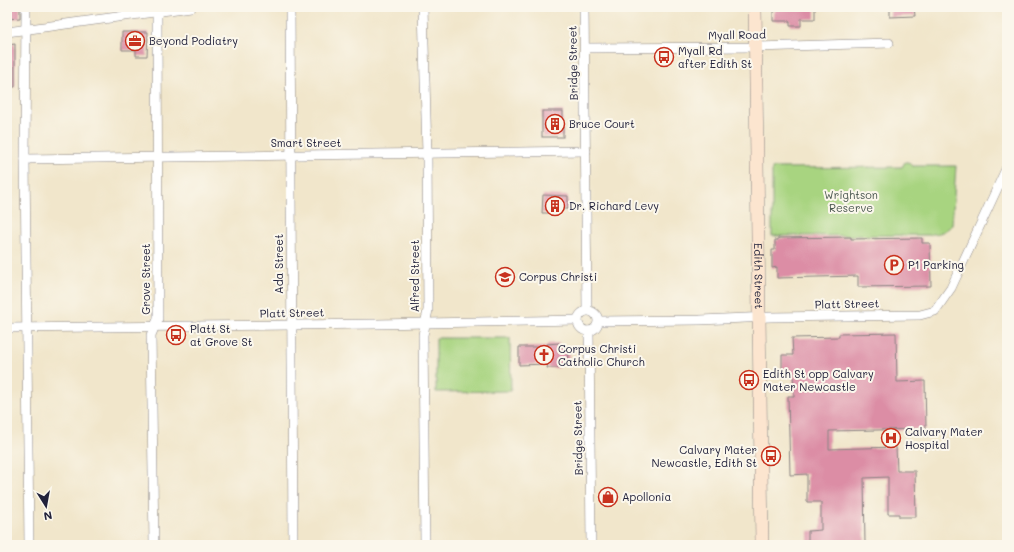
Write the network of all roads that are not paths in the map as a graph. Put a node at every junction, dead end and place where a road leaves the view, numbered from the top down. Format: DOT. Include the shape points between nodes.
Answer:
graph roads {
  1 [pos="26,7"];
  2 [pos="191,7"];
  3 [pos="290,7"];
  4 [pos="423,7"];
  5 [pos="584,7"];
  6 [pos="755,7"];
  7 [pos="157,12"];
  8 [pos="26,30"];
  9 [pos="7,32"];
  10 [pos="889,43"];
  11 [pos="756,47"];
  12 [pos="584,48"];
  13 [pos="586,151"];
  14 [pos="427,154"];
  15 [pos="290,155"];
  16 [pos="158,158"];
  17 [pos="25,159"];
  18 [pos="1007,168"];
  19 [pos="587,310"];
  20 [pos="759,317"];
  21 [pos="578,320"];
  22 [pos="599,321"];
  23 [pos="425,324"];
  24 [pos="292,325"];
  25 [pos="155,326"];
  26 [pos="27,327"];
  27 [pos="7,328"];
  28 [pos="589,331"];
  29 [pos="29,545"];
  30 [pos="154,545"];
  31 [pos="293,545"];
  32 [pos="425,545"];
  33 [pos="592,545"];
  34 [pos="762,545"];
  1 -- 8 [label="street"];
  2 -- 7 [label="street"];
  3 -- 15 [label="street, Ada Street"];
  4 -- 14 [label="street, Alfred Street"];
  5 -- 12 [label="street, Bridge Street"];
  6 -- 11 [label="main road, Edith Street"];
  7 -- 8 [label="street"];
  7 -- 16 [label="street, Grove Street"];
  8 -- 9 [label="street"];
  8 -- 17 [label="street"];
  10 -- 11 [label="street, Myall Road"];
  11 -- 12 [label="street, Myall Road"];
  11 -- 20 [label="main road, Edith Street"];
  12 -- 13 [label="street, Bridge Street"];
  13 -- 14 [label="street, Smart Street"];
  13 -- 19 [label="street, Bridge Street"];
  14 -- 15 [label="street, Smart Street"];
  14 -- 23 [label="street, Alfred Street" via="428,315"];
  15 -- 16 [label="street, Smart Street"];
  15 -- 24 [label="street, Ada Street"];
  16 -- 17 [label="street, Smart Street"];
  16 -- 25 [label="street, Grove Street" via="158,319"];
  17 -- 26 [label="street"];
  18 -- 20 [label="street, Platt Street" via="951,288 935,311 920,315"];
  19 -- 21 [label="street" via="579,314"];
  19 -- 22 [label="street" via="594,312"];
  20 -- 22 [label="street, Platt Street"];
  20 -- 34 [label="main road, Edith Street"];
  21 -- 23 [label="street, Platt Street"];
  21 -- 28 [label="street" via="581,328"];
  22 -- 28 [label="street" via="596,328"];
  23 -- 24 [label="street, Platt Street"];
  23 -- 32 [label="street, Alfred Street"];
  24 -- 25 [label="street, Platt Street"];
  24 -- 31 [label="street, Ada Street"];
  25 -- 26 [label="street, Platt Street"];
  25 -- 30 [label="street, Grove Street" via="151,335"];
  26 -- 27 [label="street, Platt Street"];
  26 -- 29 [label="street"];
  28 -- 33 [label="street, Bridge Street"];
}
